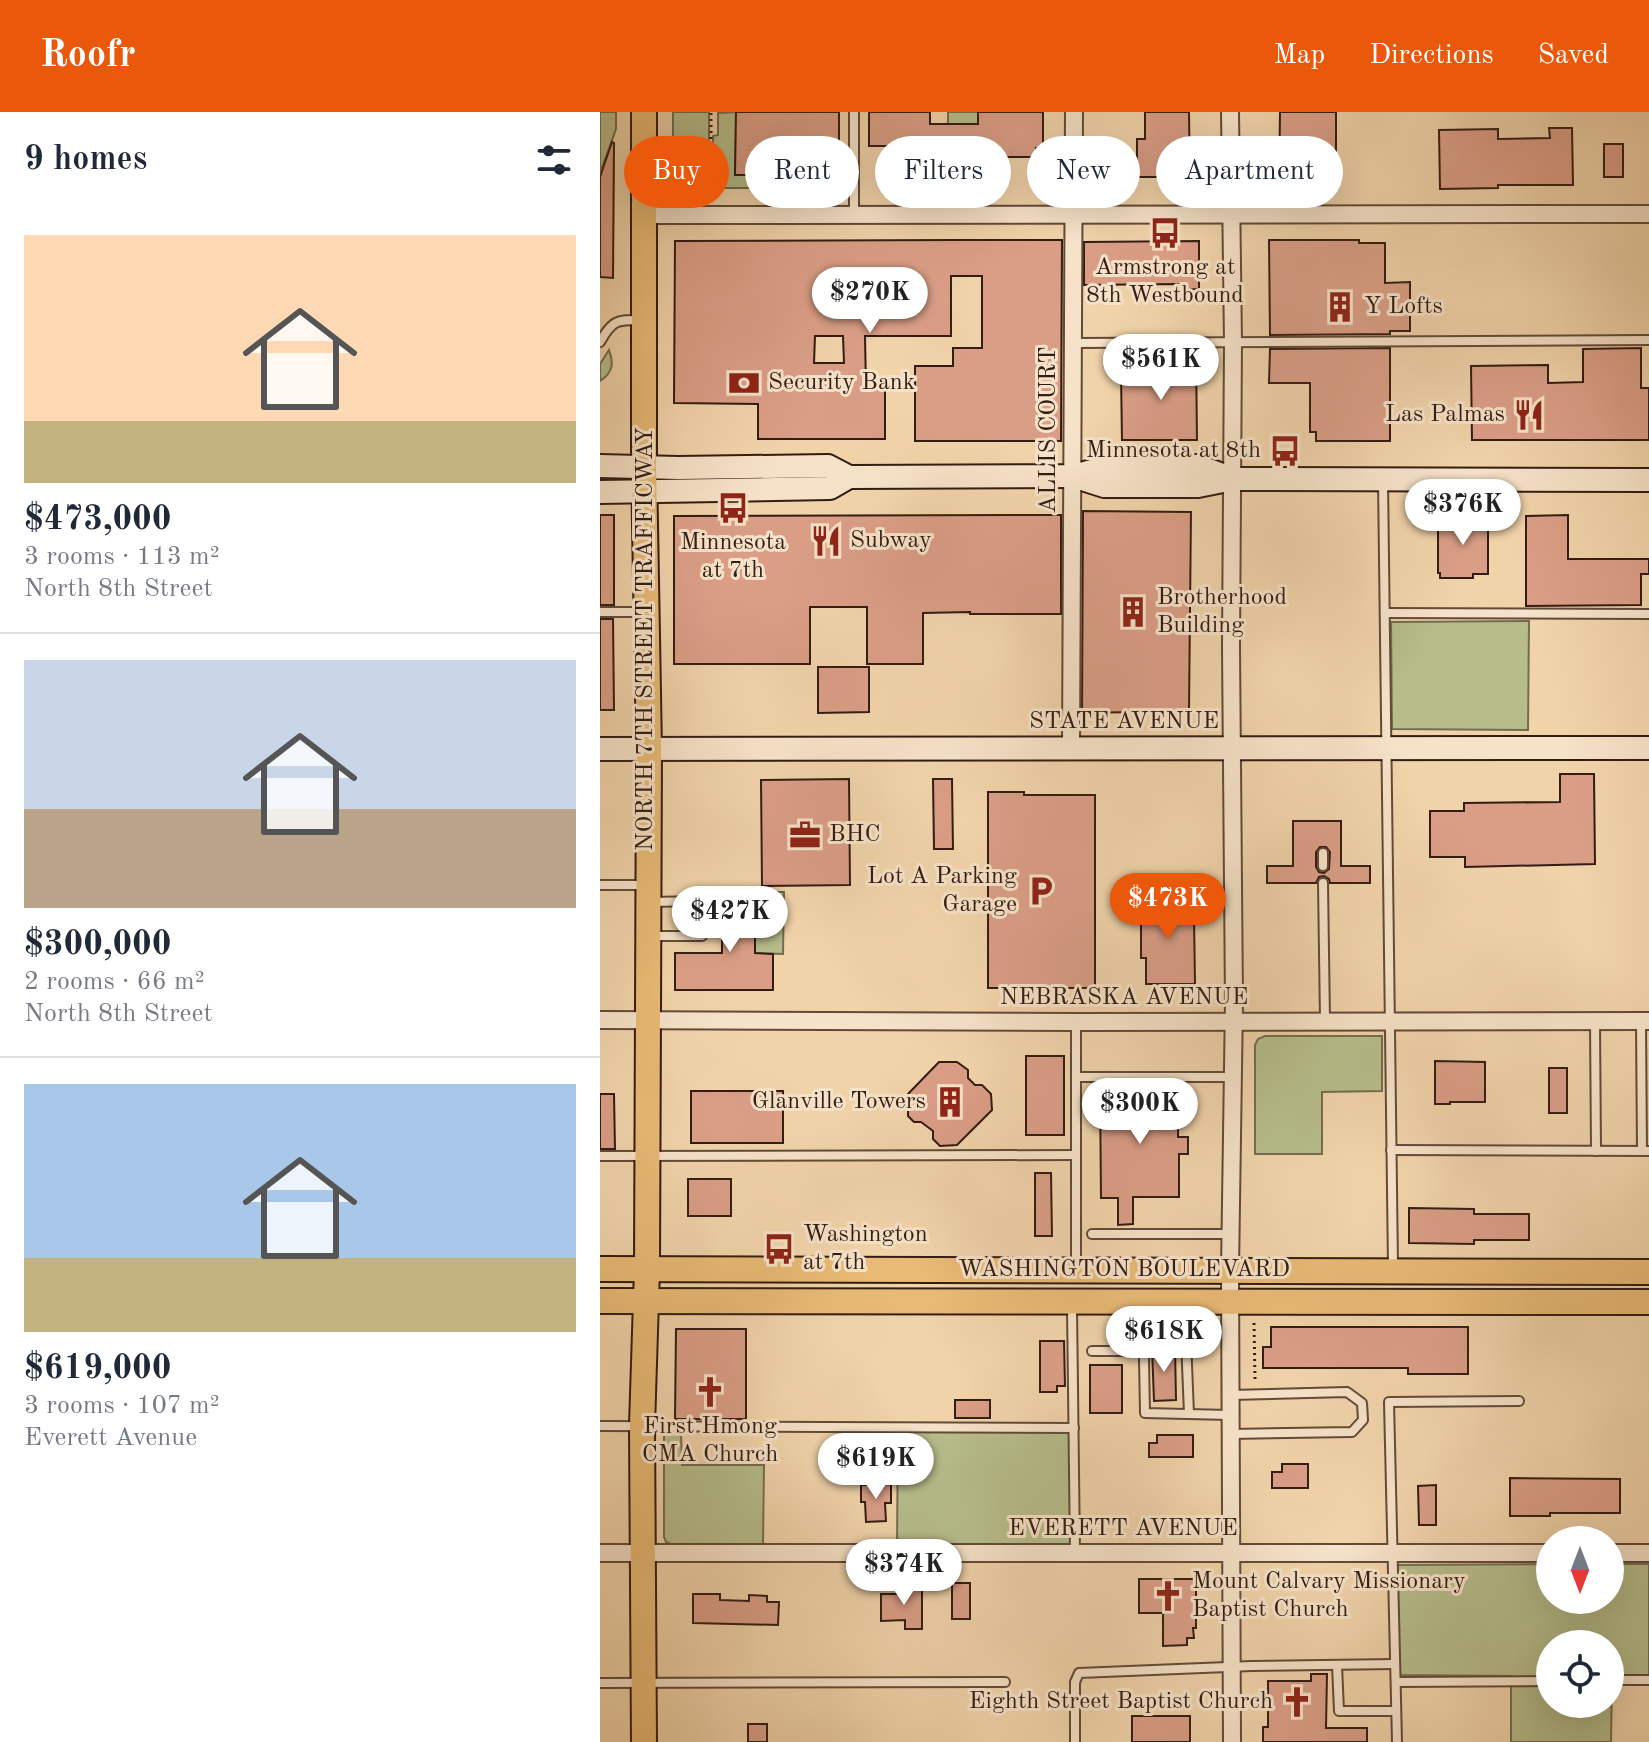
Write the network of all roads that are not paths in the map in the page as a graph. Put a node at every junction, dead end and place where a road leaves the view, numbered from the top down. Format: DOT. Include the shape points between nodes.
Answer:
graph roads {
  1 [pos="644,112"];
  2 [pos="854,112"];
  3 [pos="1074,112"];
  4 [pos="1230,112"];
  5 [pos="1649,214"];
  6 [pos="644,215"];
  7 [pos="854,215"];
  8 [pos="1074,215"];
  9 [pos="1231,215"];
  10 [pos="643,320"];
  11 [pos="1649,340"];
  12 [pos="600,342"];
  13 [pos="1233,342"];
  14 [pos="1074,343"];
  15 [pos="600,466"];
  16 [pos="644,467"];
  17 [pos="1073,476"];
  18 [pos="849,477"];
  19 [pos="1233,479"];
  20 [pos="1383,480"];
  21 [pos="1649,480"];
  22 [pos="600,492"];
  23 [pos="644,492"];
  24 [pos="600,612"];
  25 [pos="646,612"];
  26 [pos="1385,613"];
  27 [pos="1649,614"];
  28 [pos="1232,747"];
  29 [pos="1071,748"];
  30 [pos="1387,748"];
  31 [pos="1649,748"];
  32 [pos="600,749"];
  33 [pos="649,750"];
  34 [pos="1323,853"];
  35 [pos="1323,866"];
  36 [pos="1323,883"];
  37 [pos="600,885"];
  38 [pos="647,893"];
  39 [pos="647,936"];
  40 [pos="600,1020"];
  41 [pos="647,1020"];
  42 [pos="1234,1021"];
  43 [pos="1645,1021"];
  44 [pos="1076,1022"];
  45 [pos="1325,1022"];
  46 [pos="1390,1022"];
  47 [pos="1595,1022"];
  48 [pos="1076,1077"];
  49 [pos="1233,1077"];
  50 [pos="1391,1150"];
  51 [pos="1596,1151"];
  52 [pos="1645,1151"];
  53 [pos="647,1155"];
  54 [pos="1076,1155"];
  55 [pos="600,1156"];
  56 [pos="1092,1234"];
  57 [pos="1231,1234"];
  58 [pos="600,1269"];
  59 [pos="647,1269"];
  60 [pos="1076,1270"];
  61 [pos="1230,1270"];
  62 [pos="1393,1271"];
  63 [pos="1649,1272"];
  64 [pos="600,1301"];
  65 [pos="645,1301"];
  66 [pos="1072,1301"];
  67 [pos="1143,1301"];
  68 [pos="1230,1301"];
  69 [pos="1649,1302"];
  70 [pos="1144,1340"];
  71 [pos="1092,1351"];
  72 [pos="1144,1351"];
  73 [pos="1187,1364"];
  74 [pos="1175,1365"];
  75 [pos="1175,1384"];
  76 [pos="1188,1384"];
  77 [pos="1231,1395"];
  78 [pos="1519,1401"];
  79 [pos="1189,1414"];
  80 [pos="1231,1415"];
  81 [pos="600,1426"];
  82 [pos="642,1426"];
  83 [pos="1074,1428"];
  84 [pos="1231,1434"];
  85 [pos="600,1553"];
  86 [pos="643,1553"];
  87 [pos="1075,1553"];
  88 [pos="1232,1553"];
  89 [pos="1392,1553"];
  90 [pos="1536,1553"];
  91 [pos="1624,1553"];
  92 [pos="1649,1553"];
  93 [pos="1395,1664"];
  94 [pos="1337,1665"];
  95 [pos="1232,1668"];
  96 [pos="1624,1680"];
  97 [pos="1649,1680"];
  98 [pos="1536,1681"];
  99 [pos="1005,1682"];
  100 [pos="1396,1682"];
  101 [pos="600,1683"];
  102 [pos="644,1684"];
  103 [pos="1396,1711"];
  104 [pos="644,1742"];
  105 [pos="1075,1742"];
  106 [pos="1232,1742"];
  107 [pos="1397,1742"];
  1 -- 6 [label="main road, NORTH 7TH STREET TRAFFICWAY"];
  2 -- 7 [label="lane"];
  3 -- 8 [label="street, ALLIS COURT"];
  4 -- 9 [label="street"];
  5 -- 9 [label="street"];
  6 -- 7 [label="street"];
  6 -- 10 [label="main road, NORTH 7TH STREET TRAFFICWAY"];
  7 -- 8 [label="street"];
  8 -- 9 [label="street"];
  8 -- 14 [label="street, ALLIS COURT"];
  9 -- 13 [label="street"];
  10 -- 12 [label="lane" via="617,320"];
  10 -- 16 [label="main road, NORTH 7TH STREET TRAFFICWAY"];
  11 -- 13 [label="lane"];
  13 -- 14 [label="lane"];
  13 -- 19 [label="street"];
  14 -- 17 [label="street, ALLIS COURT"];
  15 -- 16 [label="main road"];
  16 -- 18 [label="main road" via="828,466"];
  16 -- 23 [label="main road, NORTH 7TH STREET TRAFFICWAY"];
  17 -- 18 [label="main road"];
  17 -- 19 [label="main road" via="1104,486 1198,486"];
  17 -- 29 [label="street, ALLIS COURT"];
  18 -- 23 [label="main road" via="830,488"];
  19 -- 20 [label="main road"];
  19 -- 28 [label="street"];
  20 -- 21 [label="main road"];
  20 -- 26 [label="lane"];
  22 -- 23 [label="main road"];
  23 -- 25 [label="main road, NORTH 7TH STREET TRAFFICWAY"];
  24 -- 25 [label="lane"];
  25 -- 33 [label="main road, NORTH 7TH STREET TRAFFICWAY"];
  26 -- 27 [label="lane"];
  26 -- 30 [label="lane"];
  28 -- 29 [label="main road, STATE AVENUE"];
  28 -- 30 [label="main road, STATE AVENUE"];
  28 -- 42 [label="street"];
  29 -- 33 [label="main road, STATE AVENUE"];
  30 -- 31 [label="main road, STATE AVENUE"];
  30 -- 46 [label="lane"];
  32 -- 33 [label="main road, STATE AVENUE"];
  33 -- 38 [label="main road, NORTH 7TH STREET TRAFFICWAY"];
  34 -- 35 [label="lane"];
  36 -- 45 [label="lane"];
  37 -- 38 [label="lane"];
  38 -- 39 [label="main road, NORTH 7TH STREET TRAFFICWAY"];
  38 -- 39 [label="lane" via="703,901 703,913 702,936"];
  39 -- 41 [label="main road, NORTH 7TH STREET TRAFFICWAY"];
  40 -- 41 [label="street, NEBRASKA AVENUE"];
  41 -- 44 [label="street, NEBRASKA AVENUE"];
  41 -- 53 [label="main road, NORTH 7TH STREET TRAFFICWAY"];
  42 -- 44 [label="street, NEBRASKA AVENUE"];
  42 -- 45 [label="street, NEBRASKA AVENUE"];
  42 -- 49 [label="street"];
  43 -- 47 [label="street, NEBRASKA AVENUE"];
  43 -- 52 [label="lane"];
  44 -- 48 [label="lane"];
  45 -- 46 [label="street, NEBRASKA AVENUE"];
  46 -- 47 [label="street, NEBRASKA AVENUE"];
  46 -- 50 [label="lane"];
  47 -- 51 [label="lane"];
  48 -- 49 [label="lane"];
  48 -- 54 [label="lane"];
  49 -- 57 [label="street"];
  50 -- 51 [label="lane"];
  50 -- 62 [label="lane"];
  51 -- 52 [label="lane"];
  53 -- 54 [label="lane"];
  53 -- 55 [label="lane"];
  53 -- 59 [label="main road, NORTH 7TH STREET TRAFFICWAY"];
  54 -- 60 [label="lane"];
  56 -- 57 [label="lane"];
  57 -- 61 [label="street"];
  58 -- 59 [label="main road, WASHINGTON BOULEVARD"];
  59 -- 60 [label="main road, WASHINGTON BOULEVARD"];
  59 -- 65 [label="main road, NORTH 7TH STREET TRAFFICWAY"];
  60 -- 61 [label="main road, WASHINGTON BOULEVARD"];
  61 -- 62 [label="main road, WASHINGTON BOULEVARD"];
  61 -- 68 [label="street"];
  62 -- 63 [label="main road, WASHINGTON BOULEVARD"];
  64 -- 65 [label="main road, WASHINGTON BOULEVARD"];
  65 -- 66 [label="main road, WASHINGTON BOULEVARD"];
  65 -- 82 [label="main road, NORTH 7TH STREET TRAFFICWAY"];
  66 -- 67 [label="main road, WASHINGTON BOULEVARD"];
  66 -- 83 [label="lane"];
  67 -- 68 [label="main road, WASHINGTON BOULEVARD"];
  67 -- 70 [label="lane"];
  68 -- 69 [label="main road, WASHINGTON BOULEVARD"];
  68 -- 77 [label="street"];
  70 -- 72 [label="lane"];
  70 -- 73 [label="lane" via="1186,1340"];
  71 -- 72 [label="lane"];
  72 -- 79 [label="lane" via="1149,1364 1145,1413"];
  73 -- 74 [label="lane"];
  73 -- 76 [label="lane"];
  75 -- 76 [label="lane"];
  76 -- 79 [label="lane"];
  77 -- 80 [label="street"];
  77 -- 84 [label="lane" via="1347,1392 1362,1403 1363,1420 1352,1432"];
  78 -- 89 [label="lane" via="1389,1402"];
  79 -- 80 [label="lane"];
  80 -- 84 [label="street"];
  81 -- 82 [label="lane"];
  82 -- 83 [label="lane"];
  82 -- 86 [label="main road, NORTH 7TH STREET TRAFFICWAY"];
  83 -- 87 [label="lane"];
  84 -- 88 [label="street"];
  85 -- 86 [label="street, EVERETT AVENUE"];
  86 -- 87 [label="street, EVERETT AVENUE"];
  86 -- 102 [label="main road, NORTH 7TH STREET TRAFFICWAY"];
  87 -- 88 [label="street, EVERETT AVENUE"];
  88 -- 89 [label="street, EVERETT AVENUE"];
  88 -- 95 [label="street"];
  89 -- 90 [label="street, EVERETT AVENUE"];
  89 -- 93 [label="lane"];
  91 -- 92 [label="street"];
  93 -- 94 [label="lane"];
  93 -- 100 [label="lane"];
  94 -- 95 [label="lane"];
  94 -- 103 [label="lane" via="1339,1711"];
  95 -- 105 [label="lane" via="1079,1673"];
  95 -- 106 [label="street"];
  96 -- 97 [label="lane"];
  98 -- 100 [label="lane"];
  99 -- 102 [label="lane"];
  100 -- 103 [label="lane"];
  101 -- 102 [label="lane"];
  102 -- 104 [label="main road, NORTH 7TH STREET TRAFFICWAY"];
  103 -- 107 [label="lane"];
}
